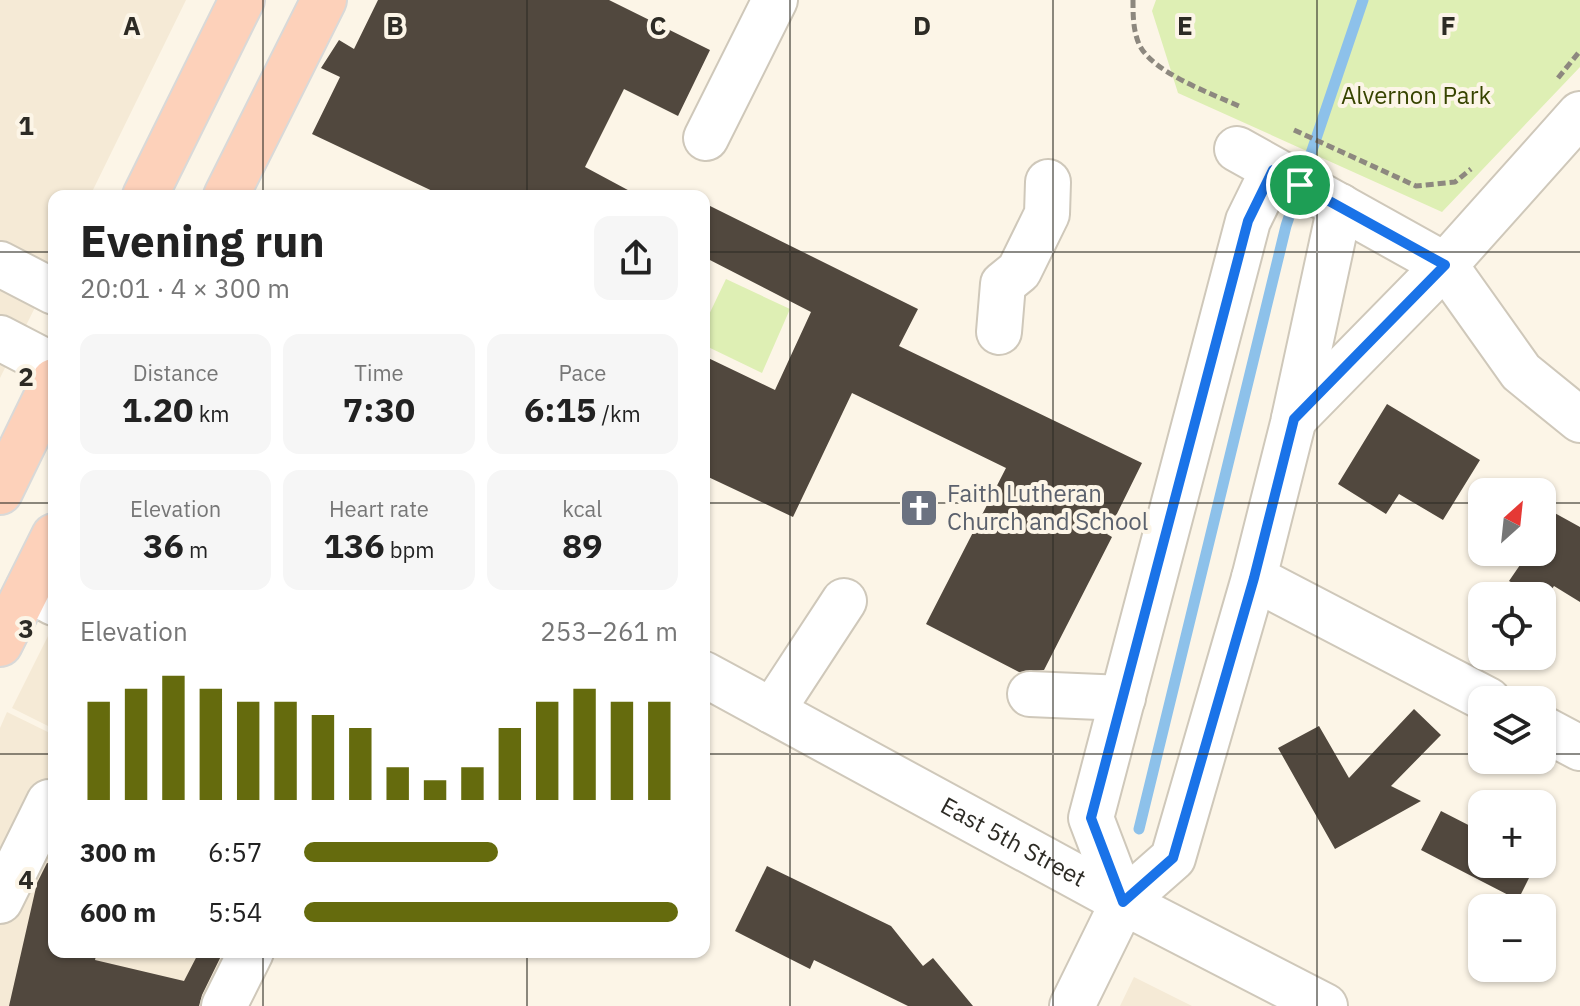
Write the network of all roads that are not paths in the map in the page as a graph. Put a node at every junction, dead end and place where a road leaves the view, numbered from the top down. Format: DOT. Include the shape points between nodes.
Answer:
graph roads {
  1 [pos="242,0"];
  2 [pos="324,0"];
  3 [pos="775,0"];
  4 [pos="1565,100"];
  5 [pos="706,138"];
  6 [pos="1048,182"];
  7 [pos="148,190"];
  8 [pos="229,190"];
  9 [pos="1340,206"];
  10 [pos="0,264"];
  11 [pos="1445,265"];
  12 [pos="48,289"];
  13 [pos="999,332"];
  14 [pos="0,338"];
  15 [pos="48,363"];
  16 [pos="48,393"];
  17 [pos="1294,419"];
  18 [pos="1580,420"];
  19 [pos="0,492"];
  20 [pos="48,564"];
  21 [pos="1254,578"];
  22 [pos="41,596"];
  23 [pos="844,601"];
  24 [pos="0,644"];
  25 [pos="710,677"];
  26 [pos="1468,690"];
  27 [pos="1030,694"];
  28 [pos="1123,698"];
  29 [pos="772,711"];
  30 [pos="1556,735"];
  31 [pos="1580,748"];
  32 [pos="48,804"];
  33 [pos="0,901"];
  34 [pos="1123,902"];
  35 [pos="248,958"];
  36 [pos="224,1006"];
  37 [pos="1072,1006"];
  38 [pos="1325,1006"];
  1 -- 7 [label="main road"];
  2 -- 8 [label="main road"];
  3 -- 5 [label="street"];
  4 -- 11 [label="street"];
  6 -- 13 [label="street" via="1047,214 1019,271 1003,284"];
  9 -- 11 [label="street"];
  9 -- 17 [label="street"];
  9 -- 28 [label="street" via="1253,143 1248,221"];
  10 -- 12 [label="street"];
  11 -- 17 [label="street"];
  11 -- 18 [label="street" via="1521,372"];
  14 -- 15 [label="street"];
  16 -- 19 [label="main road"];
  17 -- 21 [label="street"];
  20 -- 22 [label="main road"];
  21 -- 26 [label="street"];
  21 -- 34 [label="street" via="1173,858"];
  22 -- 24 [label="main road"];
  23 -- 29 [label="street"];
  25 -- 29 [label="street, East 5th Street"];
  27 -- 28 [label="street"];
  28 -- 34 [label="street" via="1091,818"];
  29 -- 34 [label="street, East 5th Street"];
  30 -- 31 [label="street"];
  32 -- 33 [label="street"];
  34 -- 37 [label="street"];
  34 -- 38 [label="street, East 5th Street"];
  35 -- 36 [label="street"];
}
